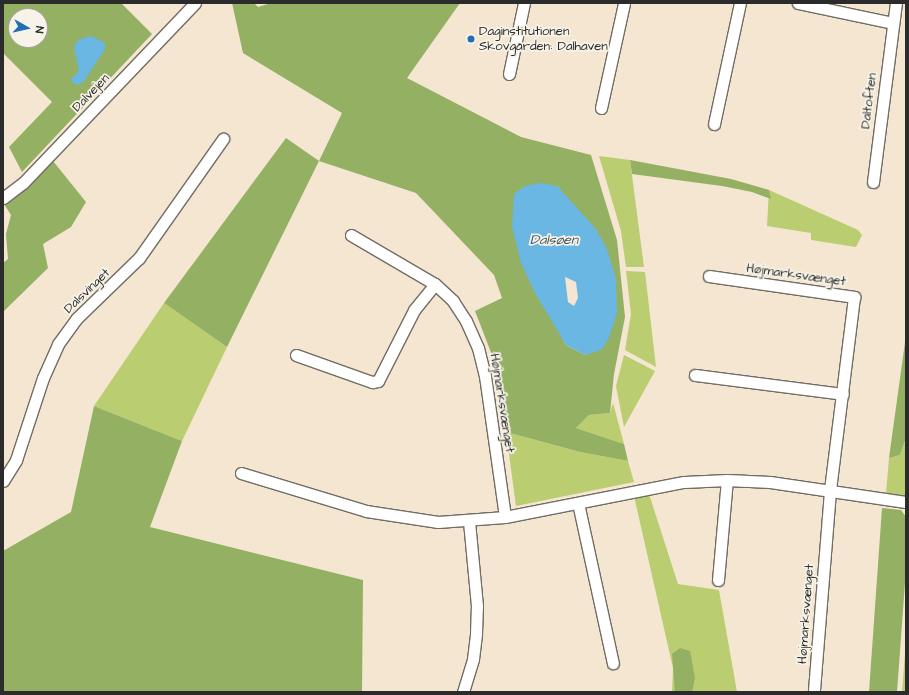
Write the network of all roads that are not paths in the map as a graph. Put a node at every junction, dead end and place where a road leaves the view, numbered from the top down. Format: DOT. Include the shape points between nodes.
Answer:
graph roads {
  1 [pos="195,3"];
  2 [pos="524,3"];
  3 [pos="624,3"];
  4 [pos="740,3"];
  5 [pos="798,3"];
  6 [pos="896,3"];
  7 [pos="893,23"];
  8 [pos="508,74"];
  9 [pos="601,108"];
  10 [pos="714,124"];
  11 [pos="223,139"];
  12 [pos="873,182"];
  13 [pos="3,198"];
  14 [pos="351,236"];
  15 [pos="709,276"];
  16 [pos="435,284"];
  17 [pos="296,355"];
  18 [pos="695,374"];
  19 [pos="843,394"];
  20 [pos="241,473"];
  21 [pos="3,480"];
  22 [pos="726,480"];
  23 [pos="830,491"];
  24 [pos="906,502"];
  25 [pos="578,503"];
  26 [pos="505,517"];
  27 [pos="469,521"];
  28 [pos="718,580"];
  29 [pos="613,663"];
  30 [pos="463,692"];
  31 [pos="814,692"];
  1 -- 13 [label="street, Dalvejen" via="23,183"];
  2 -- 8 [label="street"];
  3 -- 9 [label="street"];
  4 -- 10 [label="street"];
  5 -- 7 [label="street"];
  6 -- 7 [label="street, Daltoften"];
  7 -- 12 [label="street, Daltoften"];
  11 -- 21 [label="street, Dalsvinget" via="139,258 65,334 46,368 16,460"];
  14 -- 16 [label="street, Højmarksvænget"];
  15 -- 19 [label="street, Højmarksvænget" via="854,297"];
  16 -- 17 [label="street" via="414,310 378,381 372,382"];
  16 -- 26 [label="street, Højmarksvænget" via="453,301 478,348 485,376"];
  18 -- 19 [label="street"];
  19 -- 23 [label="street, Højmarksvænget"];
  20 -- 27 [label="street" via="366,511 438,522"];
  22 -- 23 [label="street" via="770,482"];
  22 -- 25 [label="street" via="684,482"];
  22 -- 28 [label="street"];
  23 -- 24 [label="street"];
  23 -- 31 [label="street, Højmarksvænget"];
  25 -- 26 [label="street"];
  25 -- 29 [label="street"];
  26 -- 27 [label="street"];
  27 -- 30 [label="street" via="477,606 473,659"];
}
